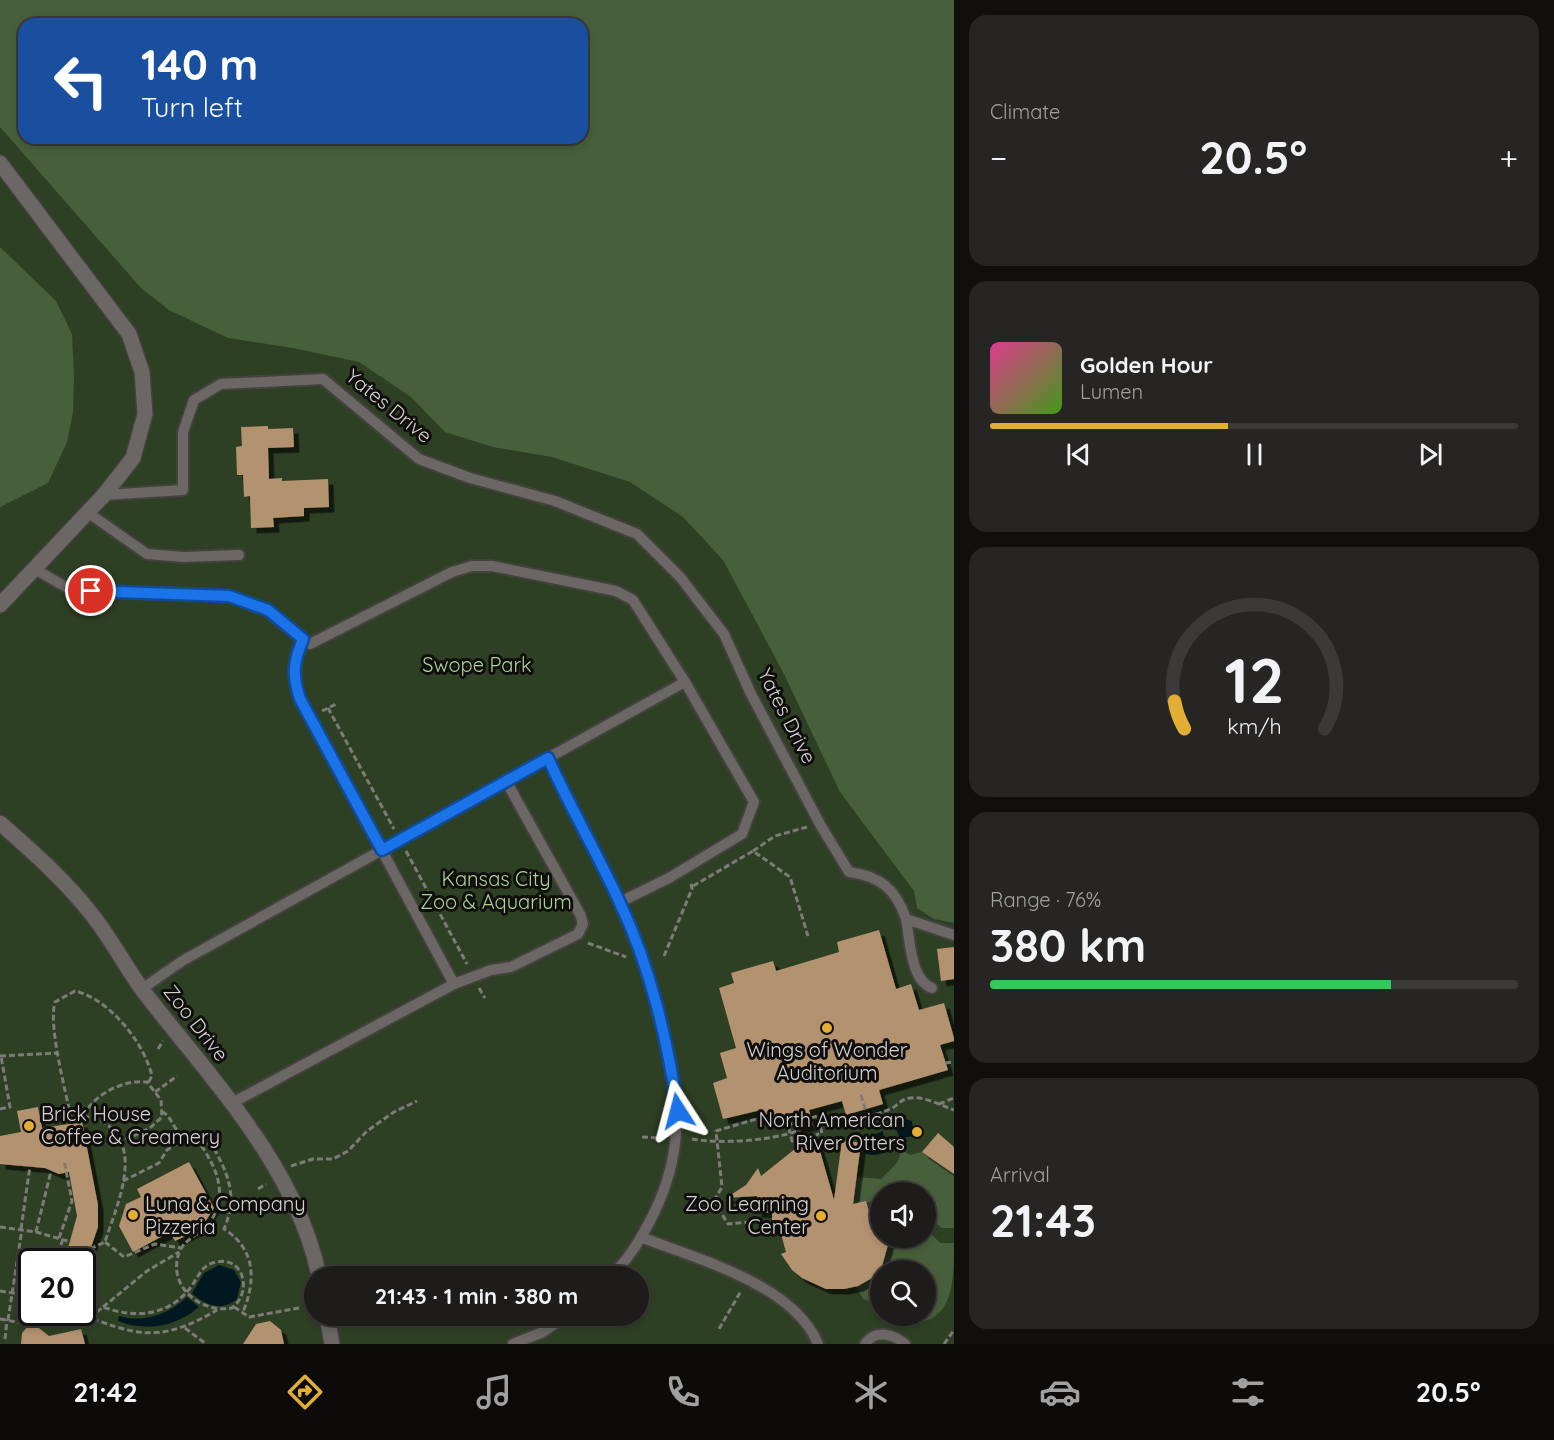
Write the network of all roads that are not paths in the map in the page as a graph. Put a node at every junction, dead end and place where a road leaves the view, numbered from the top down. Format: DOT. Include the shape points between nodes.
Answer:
graph roads {
  1 [pos="0,163"];
  2 [pos="104,495"];
  3 [pos="87,512"];
  4 [pos="239,555"];
  5 [pos="33,568"];
  6 [pos="0,605"];
  7 [pos="303,639"];
  8 [pos="685,682"];
  9 [pos="548,758"];
  10 [pos="506,781"];
  11 [pos="0,823"];
  12 [pos="382,850"];
  13 [pos="620,902"];
  14 [pos="906,919"];
  15 [pos="954,935"];
  16 [pos="454,984"];
  17 [pos="932,988"];
  18 [pos="142,989"];
  19 [pos="232,1103"];
  20 [pos="641,1237"];
  21 [pos="316,1266"];
  22 [pos="622,1266"];
  23 [pos="329,1326"];
  24 [pos="552,1326"];
  25 [pos="332,1344"];
  26 [pos="513,1344"];
  27 [pos="818,1344"];
  28 [pos="865,1344"];
  29 [pos="905,1344"];
  1 -- 2 [label="street" via="129,334 142,372 145,414 133,458"];
  2 -- 3 [label="street"];
  2 -- 14 [label="lane, Yates Drive" via="183,490 183,432 194,400 221,384 322,379 419,459 470,478 555,501 637,534 680,577 724,634 789,765 849,872 886,885 900,902"];
  3 -- 4 [label="lane" via="147,554"];
  3 -- 5 [label="street"];
  5 -- 6 [label="street"];
  5 -- 7 [label="lane" via="71,590 229,596 268,610"];
  7 -- 8 [label="lane" via="310,644 452,572 492,566 616,591 633,600"];
  7 -- 12 [label="lane" via="293,663 300,699"];
  8 -- 9 [label="lane"];
  8 -- 13 [label="lane" via="754,802 742,834"];
  9 -- 10 [label="lane"];
  9 -- 13 [label="lane"];
  10 -- 12 [label="lane"];
  10 -- 16 [label="lane" via="583,924 578,934 512,968 491,969"];
  11 -- 18 [label="street, Zoo Drive" via="51,867 94,916"];
  12 -- 16 [label="lane"];
  12 -- 18 [label="lane" via="182,961"];
  13 -- 20 [label="lane" via="653,988 678,1111 670,1174"];
  14 -- 15 [label="lane"];
  14 -- 17 [label="lane" via="916,969 923,983"];
  16 -- 19 [label="lane"];
  18 -- 19 [label="street, Zoo Drive"];
  19 -- 21 [label="street, Zoo Drive" via="294,1204"];
  20 -- 22 [label="lane"];
  20 -- 27 [label="lane" via="748,1279 799,1315"];
  23 -- 25 [label="street"];
  24 -- 26 [label="lane"];
  28 -- 29 [label="lane" via="881,1334 896,1335"];
}
